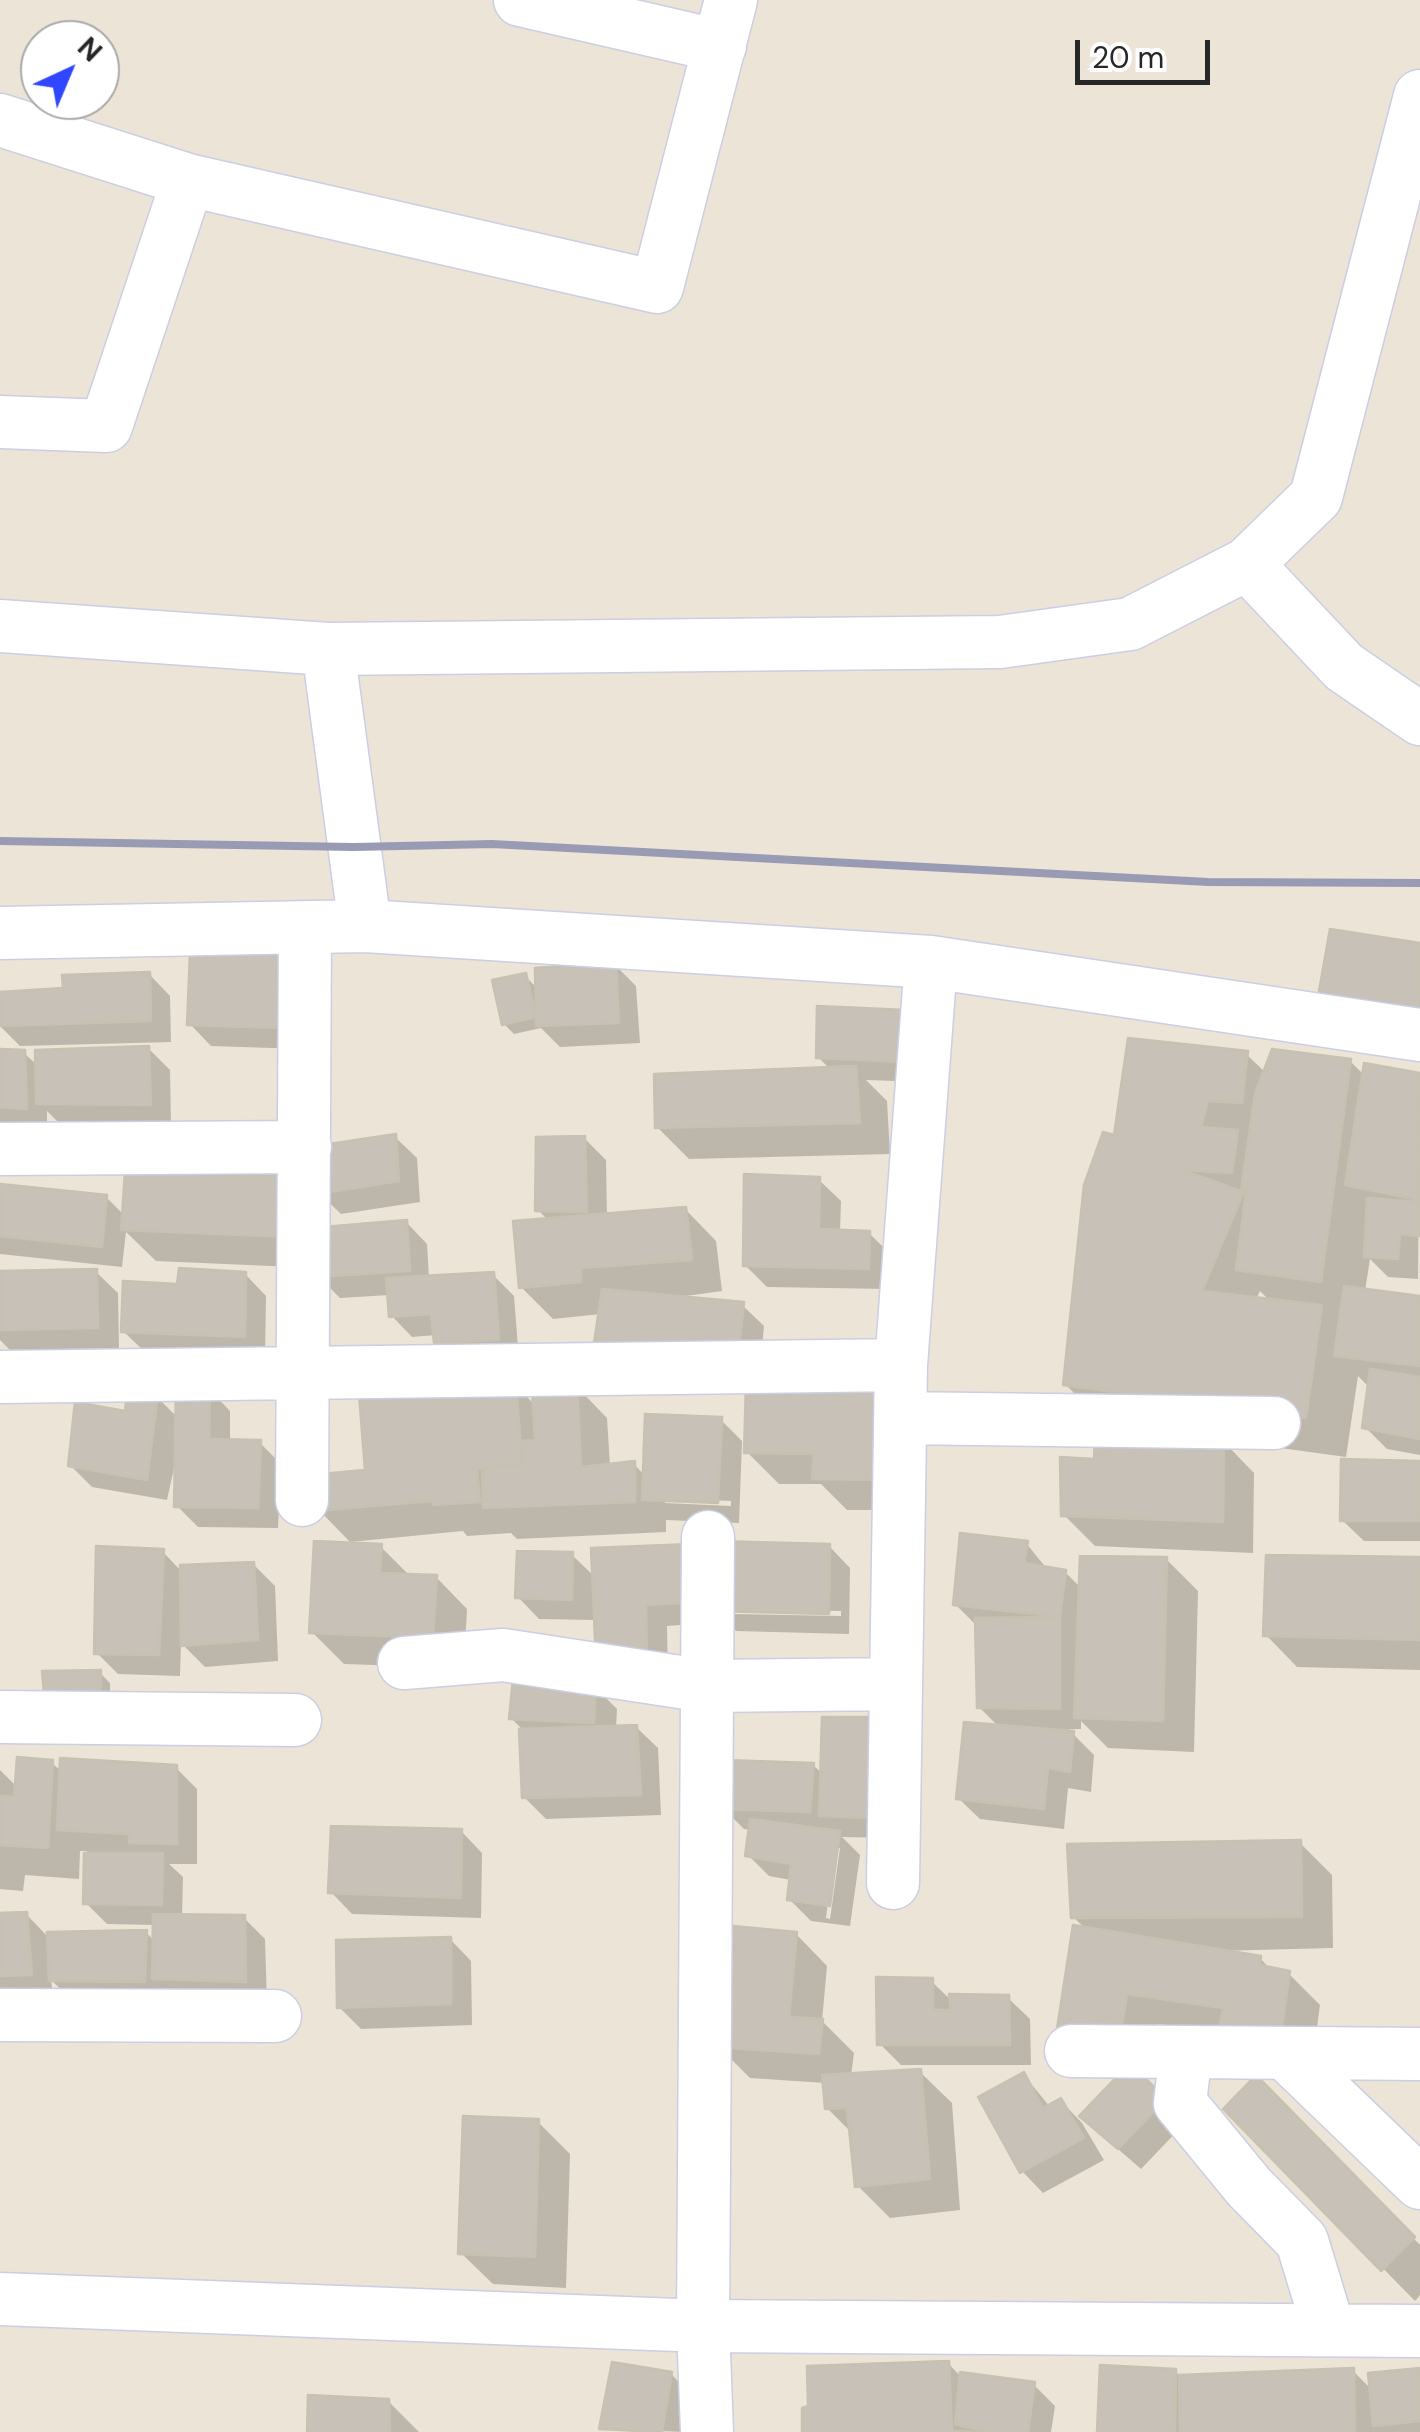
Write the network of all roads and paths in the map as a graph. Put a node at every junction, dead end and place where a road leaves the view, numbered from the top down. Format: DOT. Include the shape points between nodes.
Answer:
graph roads {
  1 [pos="520,0"];
  2 [pos="726,23"];
  3 [pos="1420,96"];
  4 [pos="0,120"];
  5 [pos="188,180"];
  6 [pos="0,422"];
  7 [pos="1246,564"];
  8 [pos="0,626"];
  9 [pos="328,649"];
  10 [pos="1420,719"];
  11 [pos="365,926"];
  12 [pos="305,928"];
  13 [pos="0,933"];
  14 [pos="931,962"];
  15 [pos="1420,1034"];
  16 [pos="304,1147"];
  17 [pos="0,1149"];
  18 [pos="901,1365"];
  19 [pos="306,1373"];
  20 [pos="0,1377"];
  21 [pos="900,1418"];
  22 [pos="1274,1423"];
  23 [pos="302,1500"];
  24 [pos="708,1536"];
  25 [pos="404,1663"];
  26 [pos="896,1684"];
  27 [pos="706,1686"];
  28 [pos="0,1717"];
  29 [pos="295,1720"];
  30 [pos="893,1882"];
  31 [pos="0,2015"];
  32 [pos="275,2016"];
  33 [pos="1071,2051"];
  34 [pos="1186,2052"];
  35 [pos="1285,2053"];
  36 [pos="1420,2054"];
  37 [pos="1420,2183"];
  38 [pos="0,2299"];
  39 [pos="703,2326"];
  40 [pos="1330,2330"];
  41 [pos="1420,2331"];
  42 [pos="708,2432"];
  1 -- 2 [label="street"];
  2 -- 5 [label="street" via="657,286"];
  3 -- 7 [label="street" via="1316,496"];
  4 -- 5 [label="street"];
  5 -- 6 [label="street" via="106,426"];
  7 -- 9 [label="street" via="1130,624 1000,642"];
  7 -- 10 [label="street" via="1344,667"];
  8 -- 9 [label="street"];
  9 -- 11 [label="street"];
  11 -- 12 [label="street"];
  11 -- 14 [label="street"];
  12 -- 13 [label="street"];
  12 -- 16 [label="street"];
  14 -- 15 [label="street"];
  14 -- 18 [label="street"];
  16 -- 17 [label="street"];
  16 -- 19 [label="street"];
  18 -- 19 [label="street"];
  18 -- 21 [label="street"];
  19 -- 20 [label="street"];
  19 -- 23 [label="street"];
  21 -- 22 [label="street"];
  21 -- 26 [label="street"];
  24 -- 27 [label="street"];
  25 -- 27 [label="street" via="504,1654"];
  26 -- 27 [label="street"];
  26 -- 30 [label="street"];
  27 -- 39 [label="street"];
  28 -- 29 [label="street"];
  31 -- 32 [label="street"];
  33 -- 34 [label="street"];
  34 -- 35 [label="street"];
  34 -- 40 [label="street" via="1180,2103 1302,2240"];
  35 -- 36 [label="street"];
  35 -- 37 [label="street"];
  38 -- 39 [label="street"];
  39 -- 40 [label="street"];
  39 -- 42 [label="street"];
  40 -- 41 [label="street"];
}
